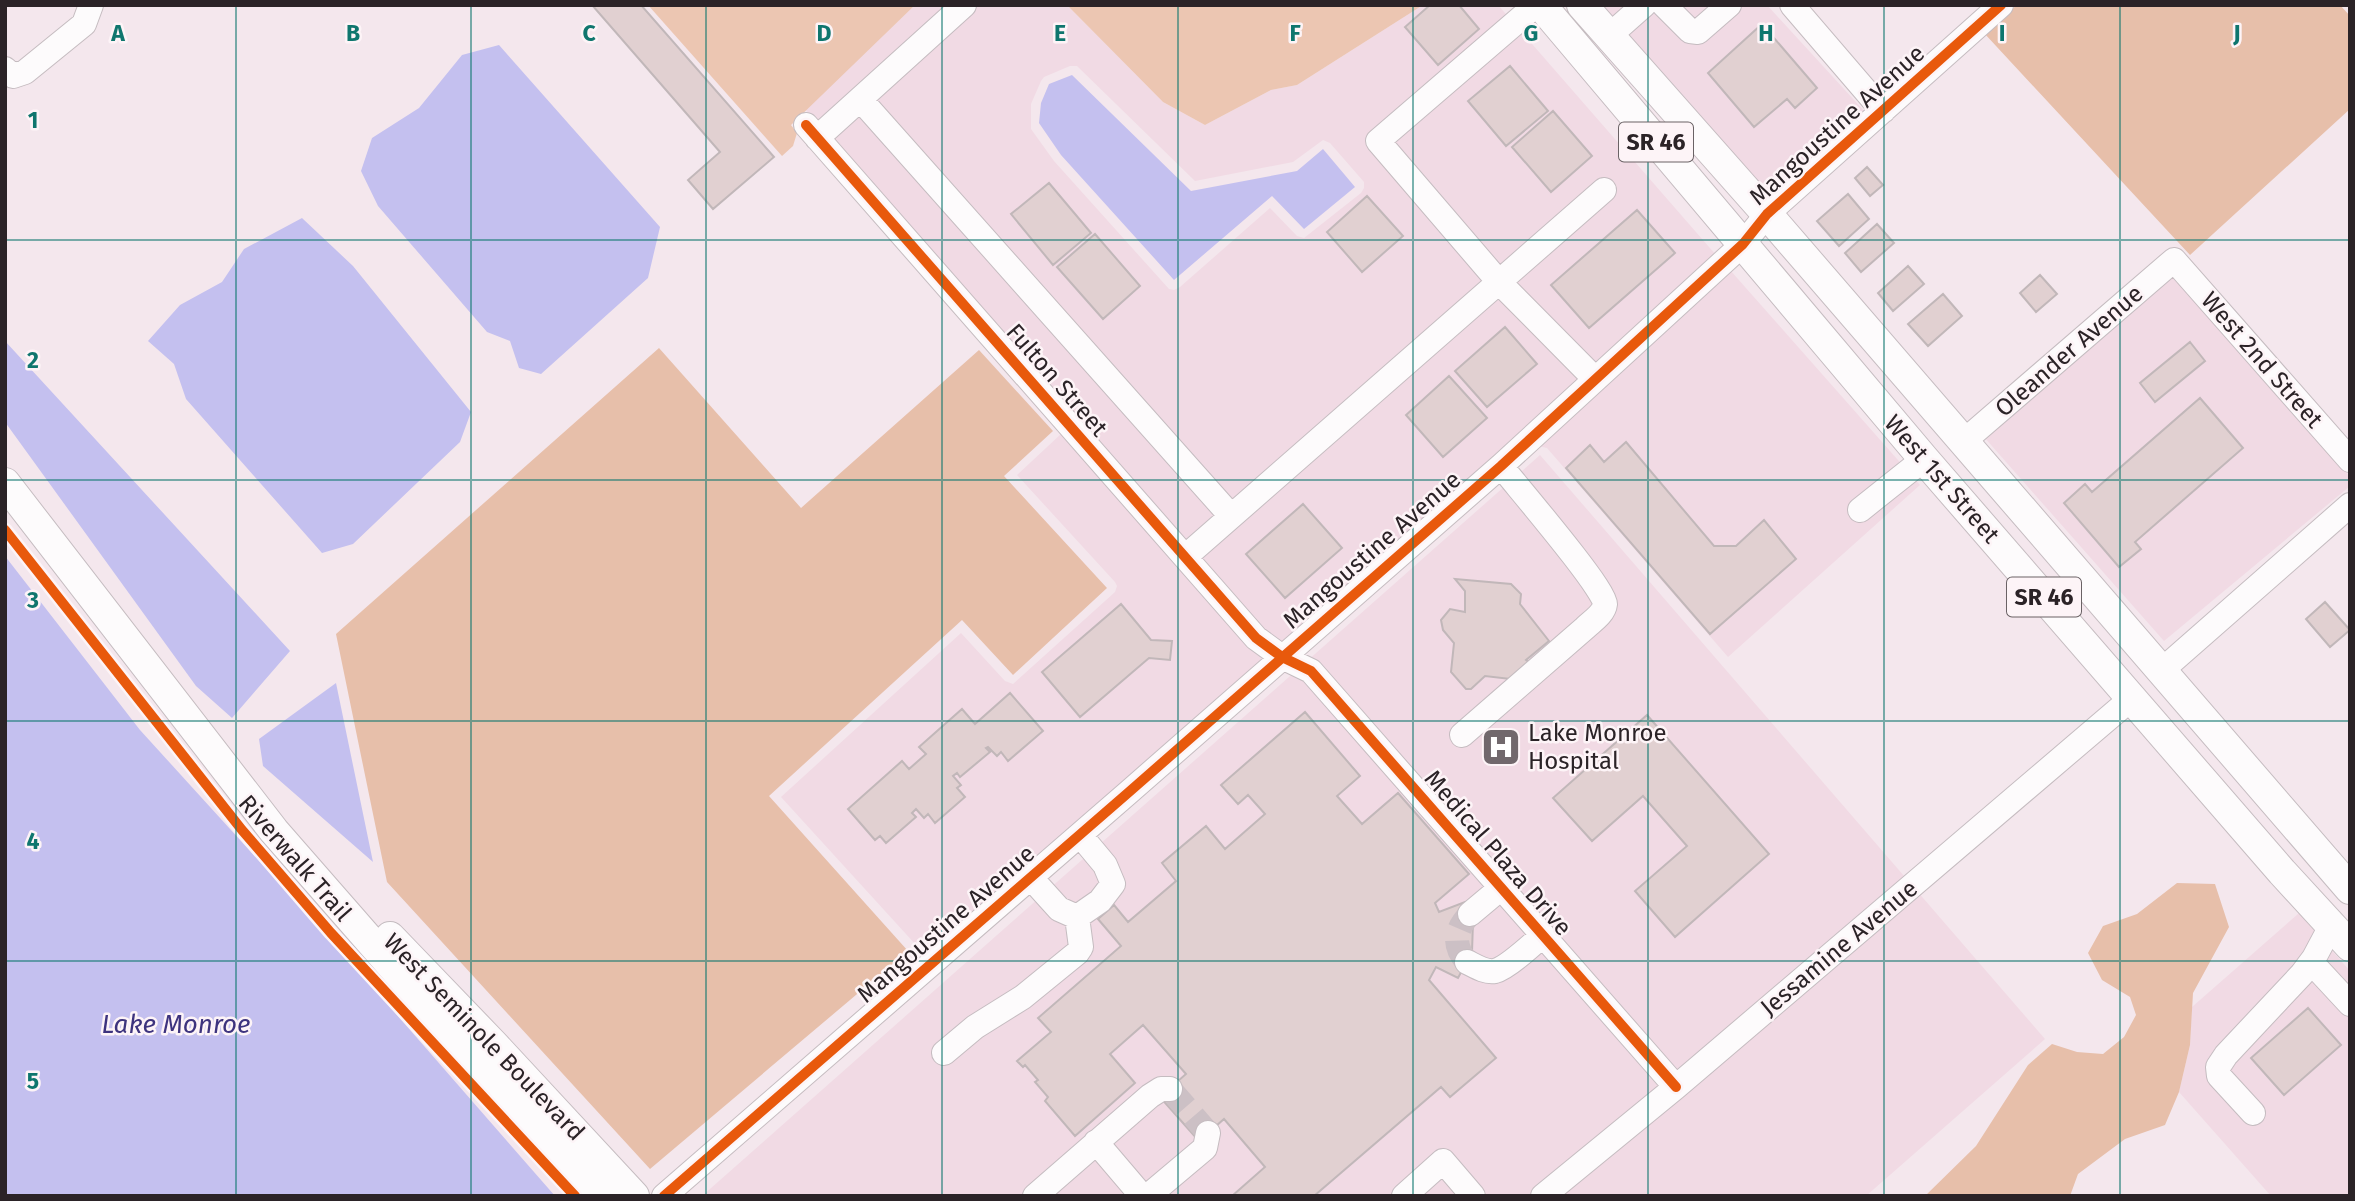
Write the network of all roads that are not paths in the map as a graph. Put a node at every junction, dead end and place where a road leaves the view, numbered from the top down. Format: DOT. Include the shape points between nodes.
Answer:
graph roads {
  1 [pos="90,5"];
  2 [pos="964,5"];
  3 [pos="1538,5"];
  4 [pos="1582,5"];
  5 [pos="1644,5"];
  6 [pos="1664,5"];
  7 [pos="1729,5"];
  8 [pos="1791,5"];
  9 [pos="1998,6"];
  10 [pos="1609,36"];
  11 [pos="5,69"];
  12 [pos="860,99"];
  13 [pos="1883,111"];
  14 [pos="1604,190"];
  15 [pos="1768,214"];
  16 [pos="1743,244"];
  17 [pos="2174,260"];
  18 [pos="1499,282"];
  19 [pos="1595,379"];
  20 [pos="1963,442"];
  21 [pos="1924,458"];
  22 [pos="2350,460"];
  23 [pos="1501,466"];
  24 [pos="5,483"];
  25 [pos="2350,505"];
  26 [pos="1860,510"];
  27 [pos="1231,516"];
  28 [pos="1185,557"];
  29 [pos="2065,621"];
  30 [pos="1282,657"];
  31 [pos="2161,671"];
  32 [pos="2132,698"];
  33 [pos="1462,735"];
  34 [pos="218,758"];
  35 [pos="2259,785"];
  36 [pos="1080,835"];
  37 [pos="1031,878"];
  38 [pos="1501,888"];
  39 [pos="2350,889"];
  40 [pos="1470,914"];
  41 [pos="1077,917"];
  42 [pos="1543,935"];
  43 [pos="2341,936"];
  44 [pos="1467,962"];
  45 [pos="2311,962"];
  46 [pos="2350,1004"];
  47 [pos="944,1053"];
  48 [pos="1676,1087"];
  49 [pos="1170,1089"];
  50 [pos="2253,1114"];
  51 [pos="1208,1133"];
  52 [pos="1096,1142"];
  53 [pos="603,1196"];
  54 [pos="634,1196"];
  55 [pos="664,1196"];
  56 [pos="1035,1196"];
  57 [pos="1142,1196"];
  58 [pos="1148,1196"];
  59 [pos="1404,1196"];
  60 [pos="1473,1196"];
  61 [pos="1543,1196"];
  1 -- 11 [label="street" via="83,24 25,72 13,76"];
  2 -- 12 [label="street"];
  3 -- 16 [label="main road, West 1st Street / SR 46"];
  3 -- 18 [label="street" via="1378,141"];
  4 -- 10 [label="main road, West 1st Street / SR 46"];
  5 -- 10 [label="street"];
  6 -- 7 [label="street" via="1690,32 1698,32"];
  8 -- 13 [label="street"];
  9 -- 13 [label="street, Mangoustine Avenue"];
  10 -- 15 [label="main road, West 1st Street / SR 46"];
  12 -- 27 [label="street"];
  12 -- 28 [label="street, Fulton Street" via="811,131"];
  13 -- 15 [label="street, Mangoustine Avenue"];
  14 -- 18 [label="street"];
  15 -- 16 [label="street, Mangoustine Avenue"];
  15 -- 20 [label="main road, West 1st Street / SR 46"];
  16 -- 19 [label="street, Mangoustine Avenue"];
  16 -- 21 [label="main road, West 1st Street / SR 46"];
  17 -- 20 [label="street, Oleander Avenue"];
  17 -- 22 [label="street, West 2nd Street"];
  18 -- 19 [label="street"];
  18 -- 27 [label="street"];
  19 -- 23 [label="street, Mangoustine Avenue"];
  20 -- 31 [label="main road, West 1st Street / SR 46"];
  21 -- 26 [label="street"];
  21 -- 29 [label="main road, West 1st Street / SR 46"];
  23 -- 30 [label="street, Mangoustine Avenue"];
  23 -- 33 [label="street" via="1588,574 1605,604 1585,628"];
  24 -- 34 [label="main road, West Seminole Boulevard"];
  25 -- 31 [label="street"];
  27 -- 28 [label="street"];
  28 -- 30 [label="street, Fulton Street" via="1256,638"];
  29 -- 31 [label="main road" via="2102,640 2129,666"];
  29 -- 32 [label="main road, West 1st Street / SR 46"];
  30 -- 36 [label="street, Mangoustine Avenue"];
  30 -- 38 [label="street, Medical Plaza Drive" via="1311,671"];
  31 -- 35 [label="main road, West 1st Street / SR 46"];
  32 -- 35 [label="main road" via="2176,711 2225,765"];
  32 -- 43 [label="main road, West 1st Street / SR 46"];
  32 -- 48 [label="street, Jessamine Avenue"];
  34 -- 53 [label="main road, West Seminole Boulevard" via="334,901"];
  34 -- 54 [label="main road, West Seminole Boulevard"];
  35 -- 39 [label="main road, West 1st Street / SR 46"];
  36 -- 37 [label="street, Mangoustine Avenue"];
  36 -- 41 [label="street" via="1105,865 1113,884 1100,901"];
  37 -- 41 [label="street" via="1059,909"];
  37 -- 55 [label="street, Mangoustine Avenue"];
  38 -- 40 [label="street"];
  38 -- 42 [label="street, Medical Plaza Drive"];
  41 -- 47 [label="street" via="1081,947 1077,953"];
  42 -- 44 [label="street" via="1495,971"];
  42 -- 48 [label="street, Medical Plaza Drive"];
  43 -- 45 [label="street"];
  45 -- 46 [label="street"];
  45 -- 50 [label="street" via="2218,1067 2219,1076"];
  48 -- 61 [label="street, Jessamine Avenue"];
  49 -- 52 [label="street" via="1154,1092"];
  51 -- 58 [label="street" via="1205,1148"];
  52 -- 56 [label="street"];
  52 -- 57 [label="street"];
  59 -- 60 [label="street" via="1443,1161"];
}
